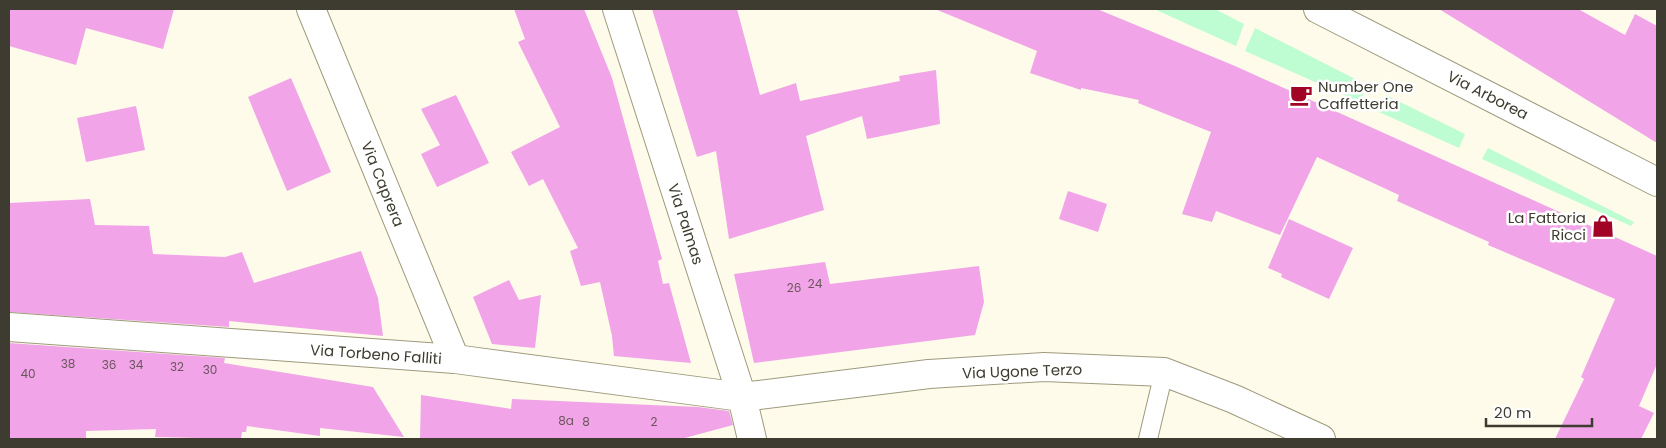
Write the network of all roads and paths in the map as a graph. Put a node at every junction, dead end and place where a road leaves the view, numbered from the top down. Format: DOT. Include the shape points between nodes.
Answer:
graph roads {
  1 [pos="312,9"];
  2 [pos="617,9"];
  3 [pos="1318,9"];
  4 [pos="1657,182"];
  5 [pos="9,327"];
  6 [pos="455,359"];
  7 [pos="1164,372"];
  8 [pos="742,397"];
  9 [pos="752,439"];
  10 [pos="1148,439"];
  11 [pos="1321,439"];
  1 -- 6 [label="street, Via Caprera"];
  2 -- 8 [label="street, Via Palmas"];
  3 -- 4 [label="street, Via Arborea"];
  5 -- 6 [label="street, Via Torbeno Falliti"];
  6 -- 8 [label="street, Via Torbeno Falliti"];
  7 -- 8 [label="street, Via Ugone Terzo" via="1044,367 929,374"];
  7 -- 10 [label="lane"];
  7 -- 11 [label="street, Via Ugone Terzo" via="1234,399"];
  8 -- 9 [label="street, Via Palmas"];
}
